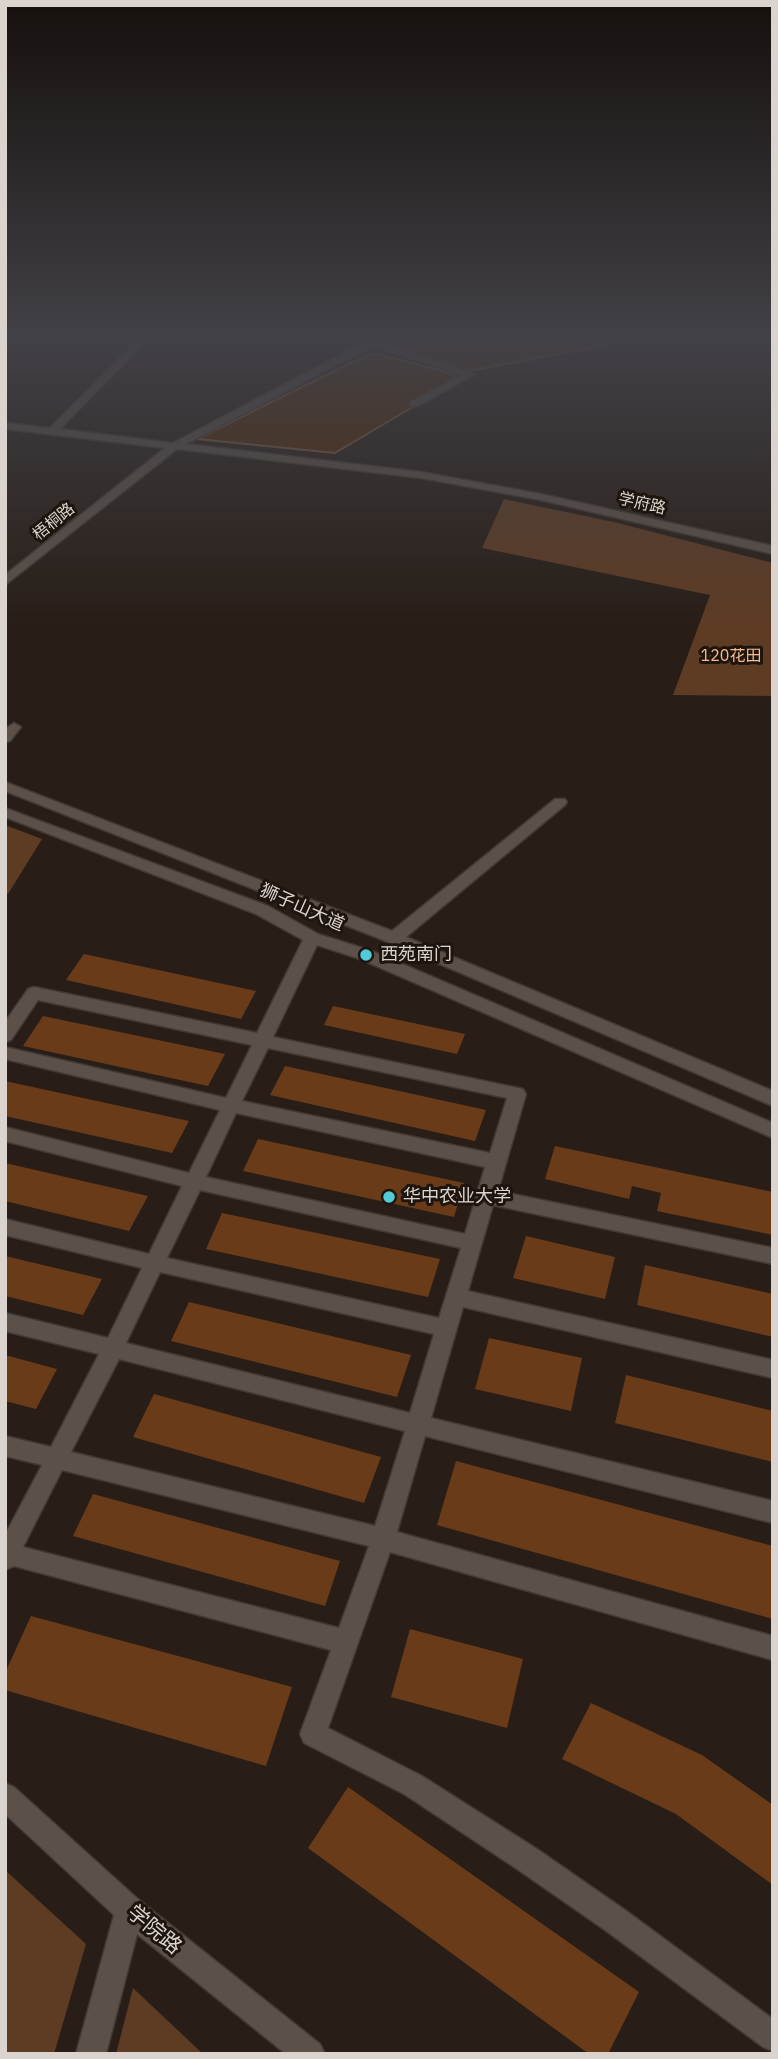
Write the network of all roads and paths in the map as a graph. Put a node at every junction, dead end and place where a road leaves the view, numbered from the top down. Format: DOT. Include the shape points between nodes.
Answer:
graph roads {
  1 [pos="98,436"];
  2 [pos="193,436"];
  3 [pos="176,445"];
  4 [pos="773,550"];
  5 [pos="5,581"];
  6 [pos="5,786"];
  7 [pos="560,802"];
  8 [pos="5,812"];
  9 [pos="313,938"];
  10 [pos="394,938"];
  11 [pos="5,1036"];
  12 [pos="260,1042"];
  13 [pos="5,1053"];
  14 [pos="773,1099"];
  15 [pos="229,1105"];
  16 [pos="773,1131"];
  17 [pos="5,1134"];
  18 [pos="496,1162"];
  19 [pos="193,1181"];
  20 [pos="486,1196"];
  21 [pos="5,1227"];
  22 [pos="472,1243"];
  23 [pos="773,1256"];
  24 [pos="154,1263"];
  25 [pos="456,1297"];
  26 [pos="5,1322"];
  27 [pos="447,1328"];
  28 [pos="113,1349"];
  29 [pos="773,1369"];
  30 [pos="420,1423"];
  31 [pos="5,1446"];
  32 [pos="55,1460"];
  33 [pos="773,1512"];
  34 [pos="383,1539"];
  35 [pos="7,1557"];
  36 [pos="348,1642"];
  37 [pos="773,1648"];
  38 [pos="5,1797"];
  39 [pos="129,1910"];
  40 [pos="773,2037"];
  41 [pos="91,2054"];
  42 [pos="310,2054"];
  1 -- 3 [label="street, 学府路"];
  2 -- 3 [label="street, 梧桐路"];
  3 -- 4 [label="street, 学府路" via="421,475"];
  3 -- 5 [label="street, 梧桐路"];
  6 -- 10 [label="street, 狮子山大道"];
  7 -- 10 [label="street"];
  8 -- 9 [label="street, 狮子山大道" via="262,911"];
  9 -- 12 [label="street"];
  9 -- 16 [label="street, 狮子山大道" via="366,955"];
  10 -- 14 [label="street, 狮子山大道"];
  11 -- 12 [label="street" via="34,993"];
  12 -- 15 [label="street"];
  12 -- 18 [label="street" via="517,1094"];
  13 -- 15 [label="street"];
  15 -- 18 [label="street"];
  15 -- 19 [label="street"];
  17 -- 19 [label="street"];
  18 -- 20 [label="street"];
  19 -- 22 [label="street"];
  19 -- 24 [label="street"];
  20 -- 22 [label="street"];
  20 -- 23 [label="street"];
  21 -- 24 [label="street"];
  22 -- 25 [label="street"];
  24 -- 27 [label="street"];
  24 -- 28 [label="street"];
  25 -- 27 [label="street"];
  25 -- 29 [label="street"];
  26 -- 28 [label="street"];
  27 -- 30 [label="street"];
  28 -- 30 [label="street"];
  28 -- 32 [label="street"];
  30 -- 33 [label="street"];
  30 -- 34 [label="street"];
  31 -- 32 [label="street"];
  32 -- 34 [label="street"];
  32 -- 35 [label="street"];
  34 -- 36 [label="street"];
  34 -- 37 [label="street"];
  35 -- 36 [label="street"];
  36 -- 40 [label="street" via="313,1734 413,1785 527,1859"];
  38 -- 39 [label="street, 学院路"];
  39 -- 41 [label="street"];
  39 -- 42 [label="street, 学院路"];
}
